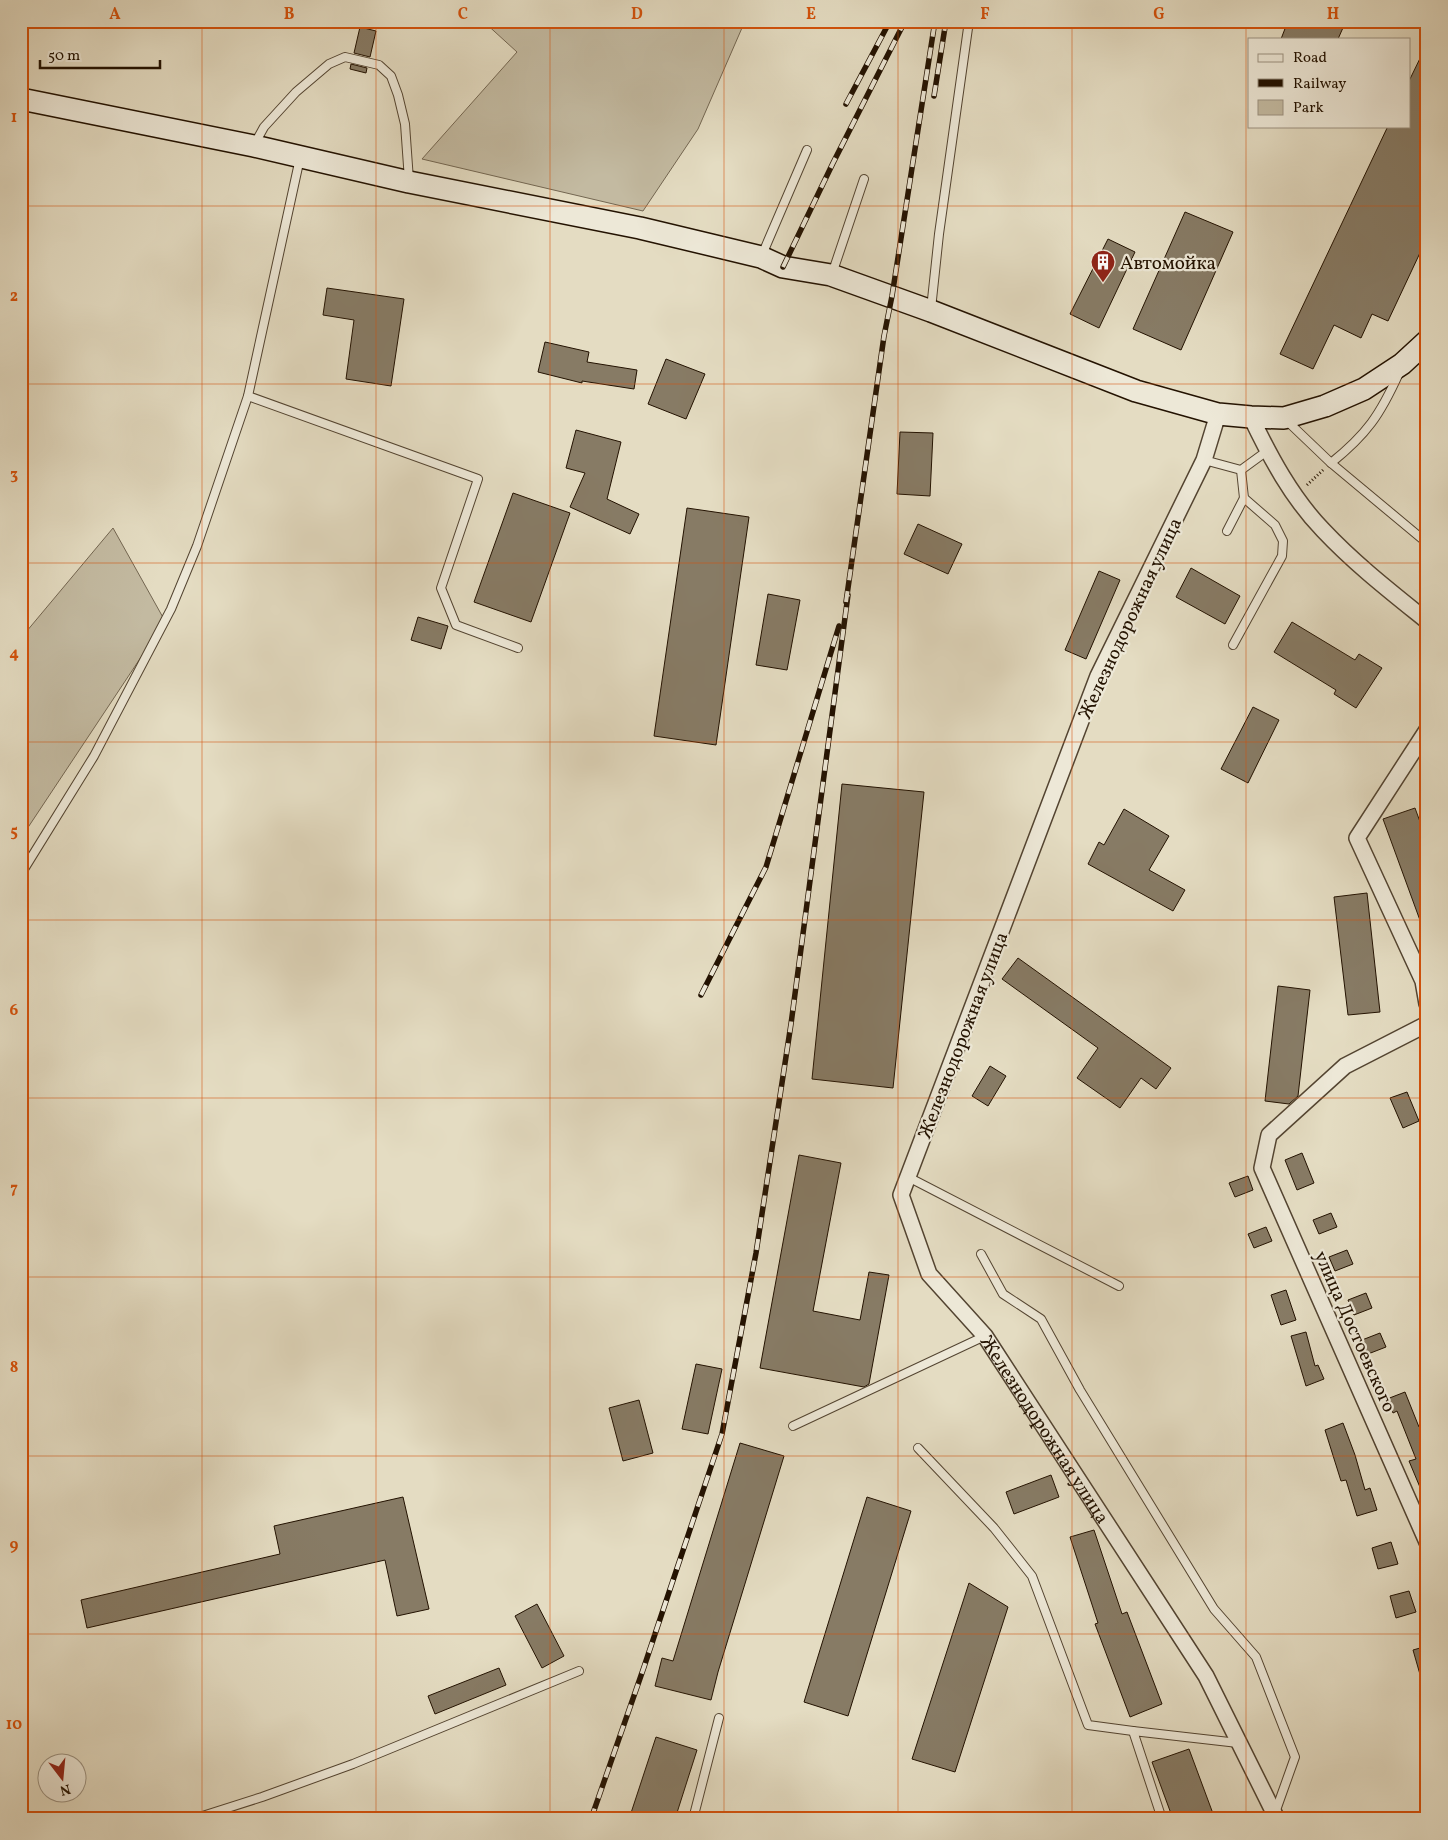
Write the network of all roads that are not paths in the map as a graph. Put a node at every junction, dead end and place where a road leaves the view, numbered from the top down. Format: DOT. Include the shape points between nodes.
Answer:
graph roads {
  1 [pos="969,21"];
  2 [pos="21,99"];
  3 [pos="254,146"];
  4 [pos="807,150"];
  5 [pos="301,156"];
  6 [pos="864,179"];
  7 [pos="409,182"];
  8 [pos="761,257"];
  9 [pos="832,276"];
  10 [pos="931,311"];
  11 [pos="1427,340"];
  12 [pos="1402,364"];
  13 [pos="248,396"];
  14 [pos="1218,414"];
  15 [pos="1250,418"];
  16 [pos="1284,418"];
  17 [pos="1268,451"];
  18 [pos="1204,460"];
  19 [pos="1331,463"];
  20 [pos="1241,470"];
  21 [pos="1244,498"];
  22 [pos="1227,531"];
  23 [pos="1427,542"];
  24 [pos="1427,621"];
  25 [pos="1233,645"];
  26 [pos="518,648"];
  27 [pos="1427,730"];
  28 [pos="21,874"];
  29 [pos="1427,1004"];
  30 [pos="1427,1024"];
  31 [pos="908,1177"];
  32 [pos="981,1254"];
  33 [pos="1119,1286"];
  34 [pos="985,1336"];
  35 [pos="793,1426"];
  36 [pos="918,1448"];
  37 [pos="1427,1542"];
  38 [pos="579,1671"];
  39 [pos="719,1718"];
  40 [pos="1133,1731"];
  41 [pos="1238,1744"];
  42 [pos="1276,1816"];
  43 [pos="193,1819"];
  44 [pos="693,1819"];
  45 [pos="1162,1819"];
  1 -- 10 [label="lane"];
  2 -- 3 [label="main road"];
  3 -- 5 [label="main road"];
  3 -- 7 [label="lane" via="264,127 296,92 329,64 345,58 379,65 391,76 398,95 405,124"];
  4 -- 8 [label="lane"];
  5 -- 7 [label="main road"];
  5 -- 13 [label="lane"];
  6 -- 9 [label="lane"];
  7 -- 8 [label="main road" via="640,228"];
  8 -- 9 [label="main road" via="783,267"];
  9 -- 10 [label="main road"];
  10 -- 14 [label="main road" via="1136,391"];
  11 -- 12 [label="main road"];
  12 -- 16 [label="main road" via="1364,389 1325,406"];
  12 -- 19 [label="lane" via="1387,400 1372,424 1352,447"];
  13 -- 26 [label="lane" via="478,479 441,588 456,625"];
  13 -- 28 [label="lane" via="197,546 171,609 94,756"];
  14 -- 15 [label="main road"];
  14 -- 18 [label="street, Железнодорожная улица"];
  15 -- 16 [label="main road"];
  15 -- 17 [label="street"];
  16 -- 19 [label="lane"];
  17 -- 20 [label="lane"];
  17 -- 24 [label="street" via="1295,495 1322,529 1364,571"];
  18 -- 20 [label="lane"];
  18 -- 31 [label="street, Железнодорожная улица" via="1098,676"];
  19 -- 23 [label="lane"];
  20 -- 21 [label="lane"];
  21 -- 22 [label="lane"];
  21 -- 25 [label="lane" via="1275,525 1283,541 1282,556"];
  27 -- 29 [label="street" via="1358,838 1423,981"];
  30 -- 37 [label="street, улица Достоевского" via="1345,1066 1269,1135 1262,1168"];
  31 -- 33 [label="lane"];
  31 -- 34 [label="street, Железнодорожная улица" via="901,1195 930,1274"];
  32 -- 42 [label="lane" via="1003,1294 1042,1319 1080,1390 1214,1609 1256,1657 1295,1757"];
  34 -- 35 [label="lane"];
  34 -- 41 [label="street, Железнодорожная улица" via="1206,1676"];
  36 -- 40 [label="lane" via="994,1528 1032,1576 1088,1726"];
  38 -- 43 [label="lane" via="353,1764"];
  39 -- 44 [label="lane"];
  40 -- 41 [label="lane"];
  40 -- 45 [label="lane"];
  41 -- 42 [label="street, Железнодорожная улица"];
}
